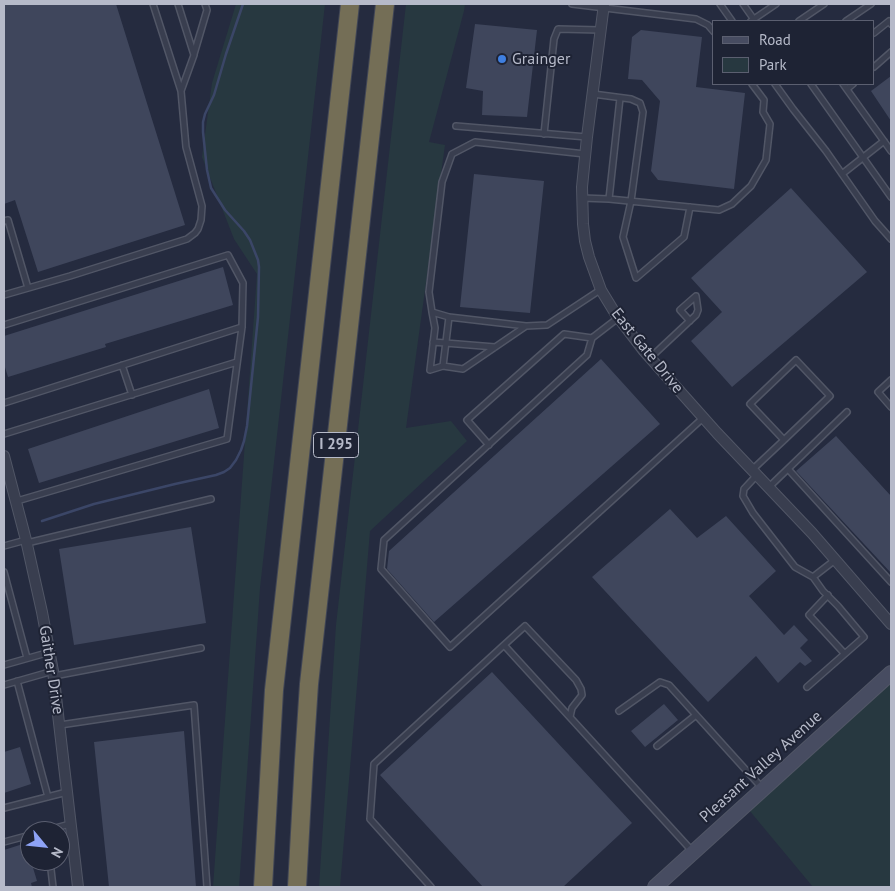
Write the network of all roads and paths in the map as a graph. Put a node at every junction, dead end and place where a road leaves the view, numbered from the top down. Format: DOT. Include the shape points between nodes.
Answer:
graph roads {
  1 [pos="154,4"];
  2 [pos="178,4"];
  3 [pos="205,4"];
  4 [pos="350,4"];
  5 [pos="385,4"];
  6 [pos="572,4"];
  7 [pos="720,4"];
  8 [pos="743,4"];
  9 [pos="776,4"];
  10 [pos="824,4"];
  11 [pos="872,4"];
  12 [pos="604,6"];
  13 [pos="731,20"];
  14 [pos="752,20"];
  15 [pos="754,20"];
  16 [pos="800,20"];
  17 [pos="848,20"];
  18 [pos="891,24"];
  19 [pos="600,30"];
  20 [pos="712,30"];
  21 [pos="875,32"];
  22 [pos="891,52"];
  23 [pos="194,55"];
  24 [pos="875,66"];
  25 [pos="753,85"];
  26 [pos="776,85"];
  27 [pos="811,85"];
  28 [pos="844,85"];
  29 [pos="852,85"];
  30 [pos="847,89"];
  31 [pos="181,91"];
  32 [pos="592,94"];
  33 [pos="620,98"];
  34 [pos="456,126"];
  35 [pos="544,134"];
  36 [pos="587,137"];
  37 [pos="884,141"];
  38 [pos="891,151"];
  39 [pos="585,154"];
  40 [pos="863,157"];
  41 [pos="842,174"];
  42 [pos="891,197"];
  43 [pos="582,198"];
  44 [pos="609,199"];
  45 [pos="631,201"];
  46 [pos="690,207"];
  47 [pos="4,221"];
  48 [pos="891,239"];
  49 [pos="28,288"];
  50 [pos="601,290"];
  51 [pos="4,295"];
  52 [pos="432,312"];
  53 [pos="450,317"];
  54 [pos="618,318"];
  55 [pos="690,321"];
  56 [pos="4,326"];
  57 [pos="526,326"];
  58 [pos="242,327"];
  59 [pos="592,338"];
  60 [pos="433,342"];
  61 [pos="446,343"];
  62 [pos="495,347"];
  63 [pos="650,359"];
  64 [pos="237,362"];
  65 [pos="122,365"];
  66 [pos="443,366"];
  67 [pos="891,380"];
  68 [pos="132,395"];
  69 [pos="4,403"];
  70 [pos="891,407"];
  71 [pos="847,412"];
  72 [pos="703,418"];
  73 [pos="4,434"];
  74 [pos="784,440"];
  75 [pos="489,445"];
  76 [pos="4,456"];
  77 [pos="788,469"];
  78 [pos="754,472"];
  79 [pos="769,487"];
  80 [pos="13,495"];
  81 [pos="211,499"];
  82 [pos="27,541"];
  83 [pos="4,546"];
  84 [pos="835,560"];
  85 [pos="4,572"];
  86 [pos="813,577"];
  87 [pos="891,582"];
  88 [pos="828,596"];
  89 [pos="891,624"];
  90 [pos="504,645"];
  91 [pos="201,648"];
  92 [pos="50,652"];
  93 [pos="844,654"];
  94 [pos="27,658"];
  95 [pos="4,665"];
  96 [pos="891,673"];
  97 [pos="53,674"];
  98 [pos="17,682"];
  99 [pos="4,685"];
  100 [pos="807,687"];
  101 [pos="619,711"];
  102 [pos="696,715"];
  103 [pos="570,717"];
  104 [pos="60,725"];
  105 [pos="657,746"];
  106 [pos="764,789"];
  107 [pos="68,792"];
  108 [pos="48,797"];
  109 [pos="4,808"];
  110 [pos="71,824"];
  111 [pos="20,838"];
  112 [pos="4,842"];
  113 [pos="693,852"];
  114 [pos="51,871"];
  115 [pos="53,887"];
  116 [pos="78,887"];
  117 [pos="207,887"];
  118 [pos="263,887"];
  119 [pos="297,887"];
  120 [pos="431,887"];
  121 [pos="655,887"];
  1 -- 31 [label="lane"];
  2 -- 23 [label="lane"];
  3 -- 23 [label="lane" via="207,10"];
  4 -- 118 [label="highway, I 295" via="274,690"];
  5 -- 119 [label="highway, I 295" via="309,684"];
  6 -- 12 [label="lane"];
  7 -- 13 [label="lane"];
  8 -- 14 [label="lane"];
  9 -- 15 [label="lane"];
  10 -- 16 [label="lane"];
  11 -- 17 [label="lane"];
  12 -- 19 [label="street, East Gate Drive"];
  12 -- 20 [label="lane" via="696,19"];
  18 -- 21 [label="lane" via="889,21"];
  19 -- 32 [label="street, East Gate Drive"];
  19 -- 35 [label="lane" via="558,29 554,39"];
  22 -- 24 [label="lane"];
  23 -- 31 [label="lane"];
  25 -- 46 [label="lane" via="764,100 764,112 770,124 766,160 751,186 732,204 719,210"];
  26 -- 41 [label="lane"];
  27 -- 40 [label="lane"];
  28 -- 30 [label="lane"];
  29 -- 30 [label="lane"];
  30 -- 37 [label="lane"];
  31 -- 49 [label="lane" via="186,147 202,206 201,220 195,233 188,239"];
  32 -- 33 [label="lane"];
  32 -- 36 [label="street, East Gate Drive"];
  33 -- 44 [label="lane"];
  33 -- 45 [label="lane" via="640,103 643,112"];
  34 -- 35 [label="lane"];
  35 -- 36 [label="lane"];
  36 -- 39 [label="street, East Gate Drive"];
  37 -- 38 [label="lane"];
  37 -- 40 [label="lane"];
  39 -- 43 [label="street, East Gate Drive"];
  39 -- 52 [label="lane" via="475,142 452,154 442,182 429,292"];
  40 -- 41 [label="lane"];
  40 -- 42 [label="lane"];
  41 -- 48 [label="lane"];
  43 -- 44 [label="lane"];
  43 -- 50 [label="street, East Gate Drive" via="585,241"];
  44 -- 45 [label="lane"];
  45 -- 46 [label="lane"];
  45 -- 46 [label="lane" via="623,237 636,278 684,237"];
  47 -- 49 [label="lane" via="8,220"];
  49 -- 51 [label="lane"];
  50 -- 54 [label="street, East Gate Drive"];
  50 -- 57 [label="lane" via="547,325"];
  52 -- 53 [label="lane"];
  52 -- 60 [label="lane"];
  53 -- 57 [label="lane"];
  53 -- 61 [label="lane"];
  54 -- 59 [label="lane"];
  54 -- 63 [label="street, East Gate Drive"];
  55 -- 55 [label="lane" via="698,310 696,296 680,310"];
  55 -- 63 [label="lane"];
  56 -- 58 [label="lane" via="228,255 243,283"];
  57 -- 62 [label="lane"];
  58 -- 64 [label="lane"];
  58 -- 65 [label="lane"];
  59 -- 75 [label="lane" via="587,355"];
  59 -- 75 [label="lane" via="564,334 467,420"];
  60 -- 61 [label="lane"];
  60 -- 66 [label="lane" via="430,370"];
  61 -- 62 [label="lane"];
  61 -- 66 [label="lane"];
  62 -- 66 [label="lane" via="463,369"];
  63 -- 72 [label="street, East Gate Drive"];
  64 -- 68 [label="lane"];
  64 -- 80 [label="lane" via="227,439"];
  65 -- 68 [label="lane"];
  65 -- 69 [label="lane"];
  67 -- 70 [label="lane" via="878,392"];
  68 -- 73 [label="lane"];
  71 -- 77 [label="lane"];
  72 -- 75 [label="lane" via="450,647 381,570 384,540"];
  72 -- 78 [label="street, East Gate Drive"];
  74 -- 74 [label="lane" via="830,396 796,360 750,404"];
  74 -- 78 [label="lane"];
  76 -- 80 [label="street, Gaither Drive"];
  77 -- 79 [label="lane"];
  77 -- 87 [label="lane"];
  78 -- 79 [label="street, East Gate Drive"];
  78 -- 86 [label="lane" via="743,496 795,567"];
  79 -- 84 [label="street, East Gate Drive"];
  80 -- 82 [label="street, Gaither Drive"];
  81 -- 82 [label="lane"];
  82 -- 83 [label="lane"];
  82 -- 92 [label="street, Gaither Drive"];
  84 -- 86 [label="lane"];
  84 -- 89 [label="street, East Gate Drive"];
  85 -- 94 [label="lane"];
  86 -- 88 [label="lane"];
  88 -- 93 [label="lane" via="809,615"];
  88 -- 93 [label="lane" via="864,637"];
  90 -- 103 [label="lane"];
  90 -- 103 [label="lane" via="525,626 576,680 582,695 572,708"];
  90 -- 120 [label="lane" via="374,764 370,819"];
  91 -- 97 [label="lane"];
  92 -- 94 [label="lane"];
  92 -- 97 [label="street, Gaither Drive"];
  93 -- 100 [label="lane"];
  94 -- 95 [label="lane"];
  96 -- 106 [label="street, Pleasant Valley Avenue"];
  97 -- 98 [label="lane"];
  97 -- 104 [label="street, Gaither Drive"];
  98 -- 99 [label="lane"];
  98 -- 108 [label="lane"];
  101 -- 102 [label="lane" via="660,682 669,685"];
  102 -- 105 [label="lane"];
  102 -- 106 [label="lane"];
  103 -- 113 [label="lane"];
  104 -- 107 [label="street, Gaither Drive"];
  104 -- 117 [label="lane" via="194,705"];
  106 -- 113 [label="street, Pleasant Valley Avenue"];
  107 -- 108 [label="lane"];
  107 -- 110 [label="street, Gaither Drive"];
  108 -- 109 [label="lane"];
  110 -- 116 [label="street, Gaither Drive"];
  111 -- 112 [label="lane"];
  113 -- 121 [label="street, Pleasant Valley Avenue"];
  114 -- 115 [label="lane"];
}
